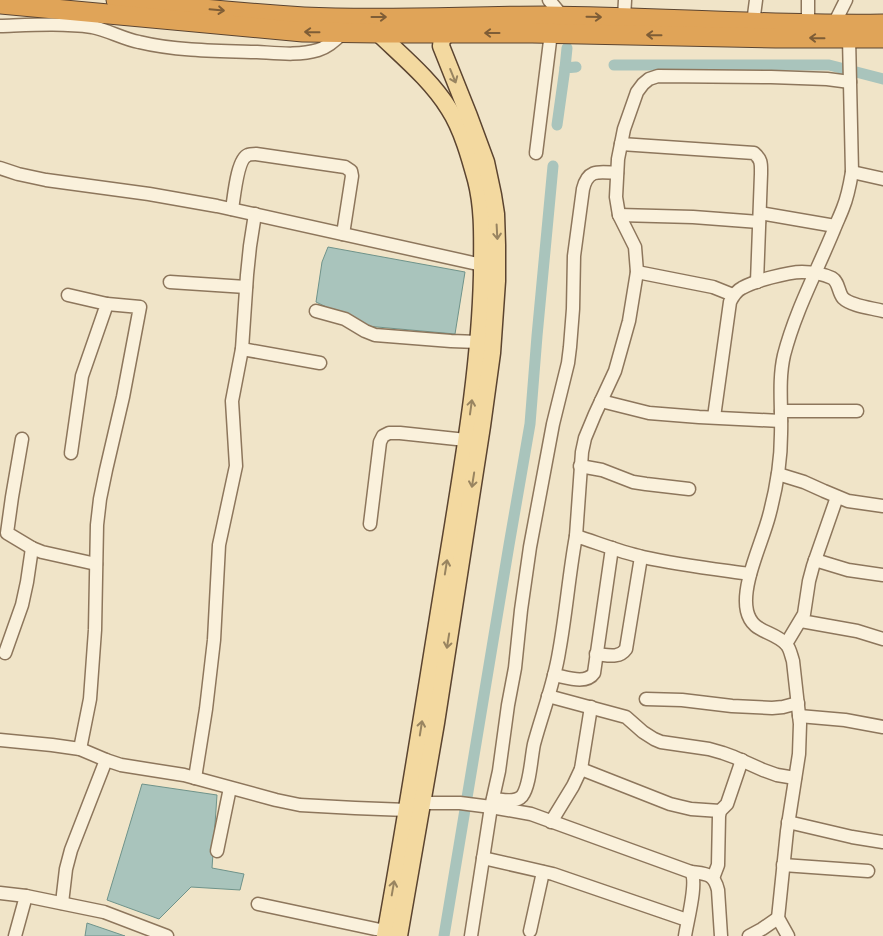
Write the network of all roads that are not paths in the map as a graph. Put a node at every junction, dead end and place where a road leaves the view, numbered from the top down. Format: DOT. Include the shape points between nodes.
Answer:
graph roads {
  1 [pos="116,0"];
  2 [pos="550,0"];
  3 [pos="756,0"];
  4 [pos="808,0"];
  5 [pos="846,0"];
  6 [pos="0,4"];
  7 [pos="66,5"];
  8 [pos="624,9"];
  9 [pos="563,17"];
  10 [pos="91,20"];
  11 [pos="753,23"];
  12 [pos="808,23"];
  13 [pos="834,24"];
  14 [pos="883,24"];
  15 [pos="0,26"];
  16 [pos="343,33"];
  17 [pos="378,33"];
  18 [pos="449,33"];
  19 [pos="551,33"];
  20 [pos="883,38"];
  21 [pos="849,45"];
  22 [pos="849,80"];
  23 [pos="621,144"];
  24 [pos="536,153"];
  25 [pos="0,168"];
  26 [pos="852,172"];
  27 [pos="617,173"];
  28 [pos="883,179"];
  29 [pos="232,209"];
  30 [pos="256,214"];
  31 [pos="619,215"];
  32 [pos="759,218"];
  33 [pos="835,226"];
  34 [pos="343,234"];
  35 [pos="482,265"];
  36 [pos="636,272"];
  37 [pos="815,273"];
  38 [pos="170,282"];
  39 [pos="757,282"];
  40 [pos="246,287"];
  41 [pos="68,295"];
  42 [pos="733,296"];
  43 [pos="108,304"];
  44 [pos="883,310"];
  45 [pos="316,311"];
  46 [pos="478,342"];
  47 [pos="242,349"];
  48 [pos="320,363"];
  49 [pos="601,401"];
  50 [pos="857,411"];
  51 [pos="781,416"];
  52 [pos="714,418"];
  53 [pos="22,439"];
  54 [pos="466,440"];
  55 [pos="71,453"];
  56 [pos="580,466"];
  57 [pos="778,474"];
  58 [pos="689,488"];
  59 [pos="6,496"];
  60 [pos="837,497"];
  61 [pos="883,506"];
  62 [pos="370,524"];
  63 [pos="3,535"];
  64 [pos="576,536"];
  65 [pos="32,548"];
  66 [pos="612,548"];
  67 [pos="641,557"];
  68 [pos="815,560"];
  69 [pos="96,564"];
  70 [pos="750,574"];
  71 [pos="883,575"];
  72 [pos="801,622"];
  73 [pos="883,639"];
  74 [pos="786,644"];
  75 [pos="5,653"];
  76 [pos="596,654"];
  77 [pos="554,675"];
  78 [pos="548,696"];
  79 [pos="646,699"];
  80 [pos="591,707"];
  81 [pos="798,709"];
  82 [pos="883,727"];
  83 [pos="0,740"];
  84 [pos="80,749"];
  85 [pos="106,760"];
  86 [pos="742,760"];
  87 [pos="581,769"];
  88 [pos="195,778"];
  89 [pos="795,778"];
  90 [pos="230,788"];
  91 [pos="412,804"];
  92 [pos="489,804"];
  93 [pos="720,811"];
  94 [pos="551,822"];
  95 [pos="788,822"];
  96 [pos="883,842"];
  97 [pos="217,852"];
  98 [pos="483,858"];
  99 [pos="783,865"];
  100 [pos="868,871"];
  101 [pos="543,872"];
  102 [pos="691,872"];
  103 [pos="713,878"];
  104 [pos="0,893"];
  105 [pos="26,896"];
  106 [pos="62,903"];
  107 [pos="258,904"];
  108 [pos="778,918"];
  109 [pos="687,920"];
  110 [pos="530,930"];
  111 [pos="389,934"];
  112 [pos="15,936"];
  113 [pos="167,936"];
  114 [pos="471,936"];
  115 [pos="685,936"];
  116 [pos="721,936"];
  117 [pos="749,936"];
  118 [pos="788,936"];
  1 -- 9 [label="highway, one-way" via="306,17"];
  2 -- 9 [label="street"];
  3 -- 11 [label="street"];
  4 -- 12 [label="street"];
  5 -- 13 [label="street"];
  6 -- 7 [label="highway"];
  7 -- 10 [label="highway"];
  9 -- 8 [label="highway, one-way"];
  8 -- 11 [label="highway"];
  10 -- 15 [label="street"];
  16 -- 10 [label="highway, one-way"];
  10 -- 16 [label="street" via="138,42 215,51 301,53 332,43"];
  11 -- 12 [label="highway"];
  12 -- 13 [label="highway"];
  13 -- 14 [label="highway"];
  16 -- 17 [label="highway"];
  17 -- 18 [label="highway"];
  17 -- 35 [label="main road" via="436,90 451,111 476,181 482,221"];
  19 -- 18 [label="highway, one-way"];
  18 -- 91 [label="main road, one-way" via="442,39 441,46 486,162 493,195 497,281 489,377 436,723"];
  21 -- 19 [label="highway, one-way"];
  19 -- 24 [label="street"];
  20 -- 21 [label="highway"];
  21 -- 22 [label="street"];
  22 -- 23 [label="street" via="658,76 649,79 637,92"];
  22 -- 26 [label="street"];
  23 -- 27 [label="street"];
  23 -- 32 [label="street" via="754,153 761,163"];
  25 -- 29 [label="street" via="46,180"];
  26 -- 28 [label="street"];
  26 -- 33 [label="street" via="844,208"];
  27 -- 31 [label="street"];
  27 -- 92 [label="street" via="588,176 583,189 574,256 568,363 530,547 515,668"];
  29 -- 30 [label="street"];
  29 -- 34 [label="street" via="239,167 247,155 345,167 352,176"];
  30 -- 34 [label="street"];
  30 -- 40 [label="street"];
  31 -- 32 [label="street"];
  31 -- 36 [label="street" via="635,247"];
  32 -- 33 [label="street"];
  32 -- 39 [label="street"];
  33 -- 37 [label="street"];
  34 -- 35 [label="street"];
  35 -- 46 [label="main road"];
  36 -- 42 [label="street" via="713,287"];
  36 -- 49 [label="street" via="622,347"];
  37 -- 39 [label="street" via="792,272"];
  37 -- 44 [label="street" via="835,281 847,301"];
  37 -- 51 [label="street" via="784,355"];
  38 -- 40 [label="street"];
  39 -- 42 [label="street"];
  40 -- 47 [label="street"];
  41 -- 43 [label="street"];
  42 -- 52 [label="street" via="728,311"];
  43 -- 55 [label="street" via="82,376"];
  43 -- 69 [label="street" via="140,307 100,499"];
  45 -- 46 [label="street" via="345,318 374,335"];
  54 -- 46 [label="main road, one-way"];
  47 -- 48 [label="street"];
  47 -- 88 [label="street" via="232,401 236,466 220,545 214,640"];
  49 -- 52 [label="street" via="649,413"];
  49 -- 56 [label="street" via="585,438"];
  50 -- 51 [label="street"];
  51 -- 52 [label="street"];
  51 -- 57 [label="street"];
  53 -- 59 [label="street"];
  54 -- 62 [label="street" via="400,433 383,436"];
  91 -- 54 [label="main road, one-way"];
  56 -- 58 [label="street" via="602,470 633,482"];
  56 -- 64 [label="street"];
  57 -- 60 [label="street"];
  57 -- 70 [label="street" via="769,516"];
  59 -- 63 [label="street"];
  60 -- 61 [label="street"];
  60 -- 68 [label="street"];
  63 -- 65 [label="street"];
  64 -- 66 [label="street"];
  64 -- 77 [label="street"];
  65 -- 69 [label="street"];
  65 -- 75 [label="street" via="22,605"];
  66 -- 67 [label="street"];
  66 -- 76 [label="street"];
  67 -- 70 [label="street"];
  67 -- 76 [label="street" via="626,649 619,656"];
  68 -- 71 [label="street" via="848,570"];
  68 -- 72 [label="street"];
  69 -- 84 [label="street" via="90,699"];
  70 -- 74 [label="street" via="746,598 749,619 754,626"];
  72 -- 73 [label="street" via="857,631"];
  72 -- 74 [label="street"];
  74 -- 81 [label="street" via="793,660"];
  76 -- 77 [label="street" via="594,673 587,680"];
  77 -- 78 [label="street"];
  78 -- 80 [label="street"];
  78 -- 92 [label="street" via="522,796"];
  79 -- 81 [label="street"];
  80 -- 86 [label="street" via="626,717 661,742 709,749"];
  80 -- 87 [label="street"];
  81 -- 82 [label="street"];
  81 -- 89 [label="street"];
  83 -- 84 [label="street"];
  84 -- 85 [label="street"];
  85 -- 88 [label="street"];
  85 -- 106 [label="street" via="71,850"];
  86 -- 89 [label="street" via="777,775"];
  86 -- 93 [label="street" via="727,804"];
  87 -- 93 [label="street" via="670,804"];
  87 -- 94 [label="street"];
  88 -- 90 [label="street"];
  89 -- 95 [label="street"];
  90 -- 91 [label="street" via="300,805 355,808"];
  90 -- 97 [label="street"];
  91 -- 92 [label="street"];
  91 -- 111 [label="main road"];
  92 -- 94 [label="street"];
  92 -- 98 [label="street"];
  93 -- 103 [label="street" via="718,865"];
  94 -- 102 [label="street"];
  95 -- 96 [label="street"];
  95 -- 99 [label="street"];
  98 -- 101 [label="street"];
  98 -- 114 [label="street"];
  99 -- 100 [label="street"];
  99 -- 108 [label="street"];
  101 -- 109 [label="street"];
  101 -- 110 [label="street"];
  102 -- 103 [label="street"];
  102 -- 109 [label="street" via="693,894"];
  103 -- 116 [label="street" via="718,890"];
  104 -- 105 [label="street"];
  105 -- 106 [label="street"];
  105 -- 112 [label="street"];
  106 -- 113 [label="street" via="104,912"];
  107 -- 111 [label="street"];
  108 -- 117 [label="street"];
  108 -- 118 [label="street"];
  109 -- 115 [label="street"];
}
